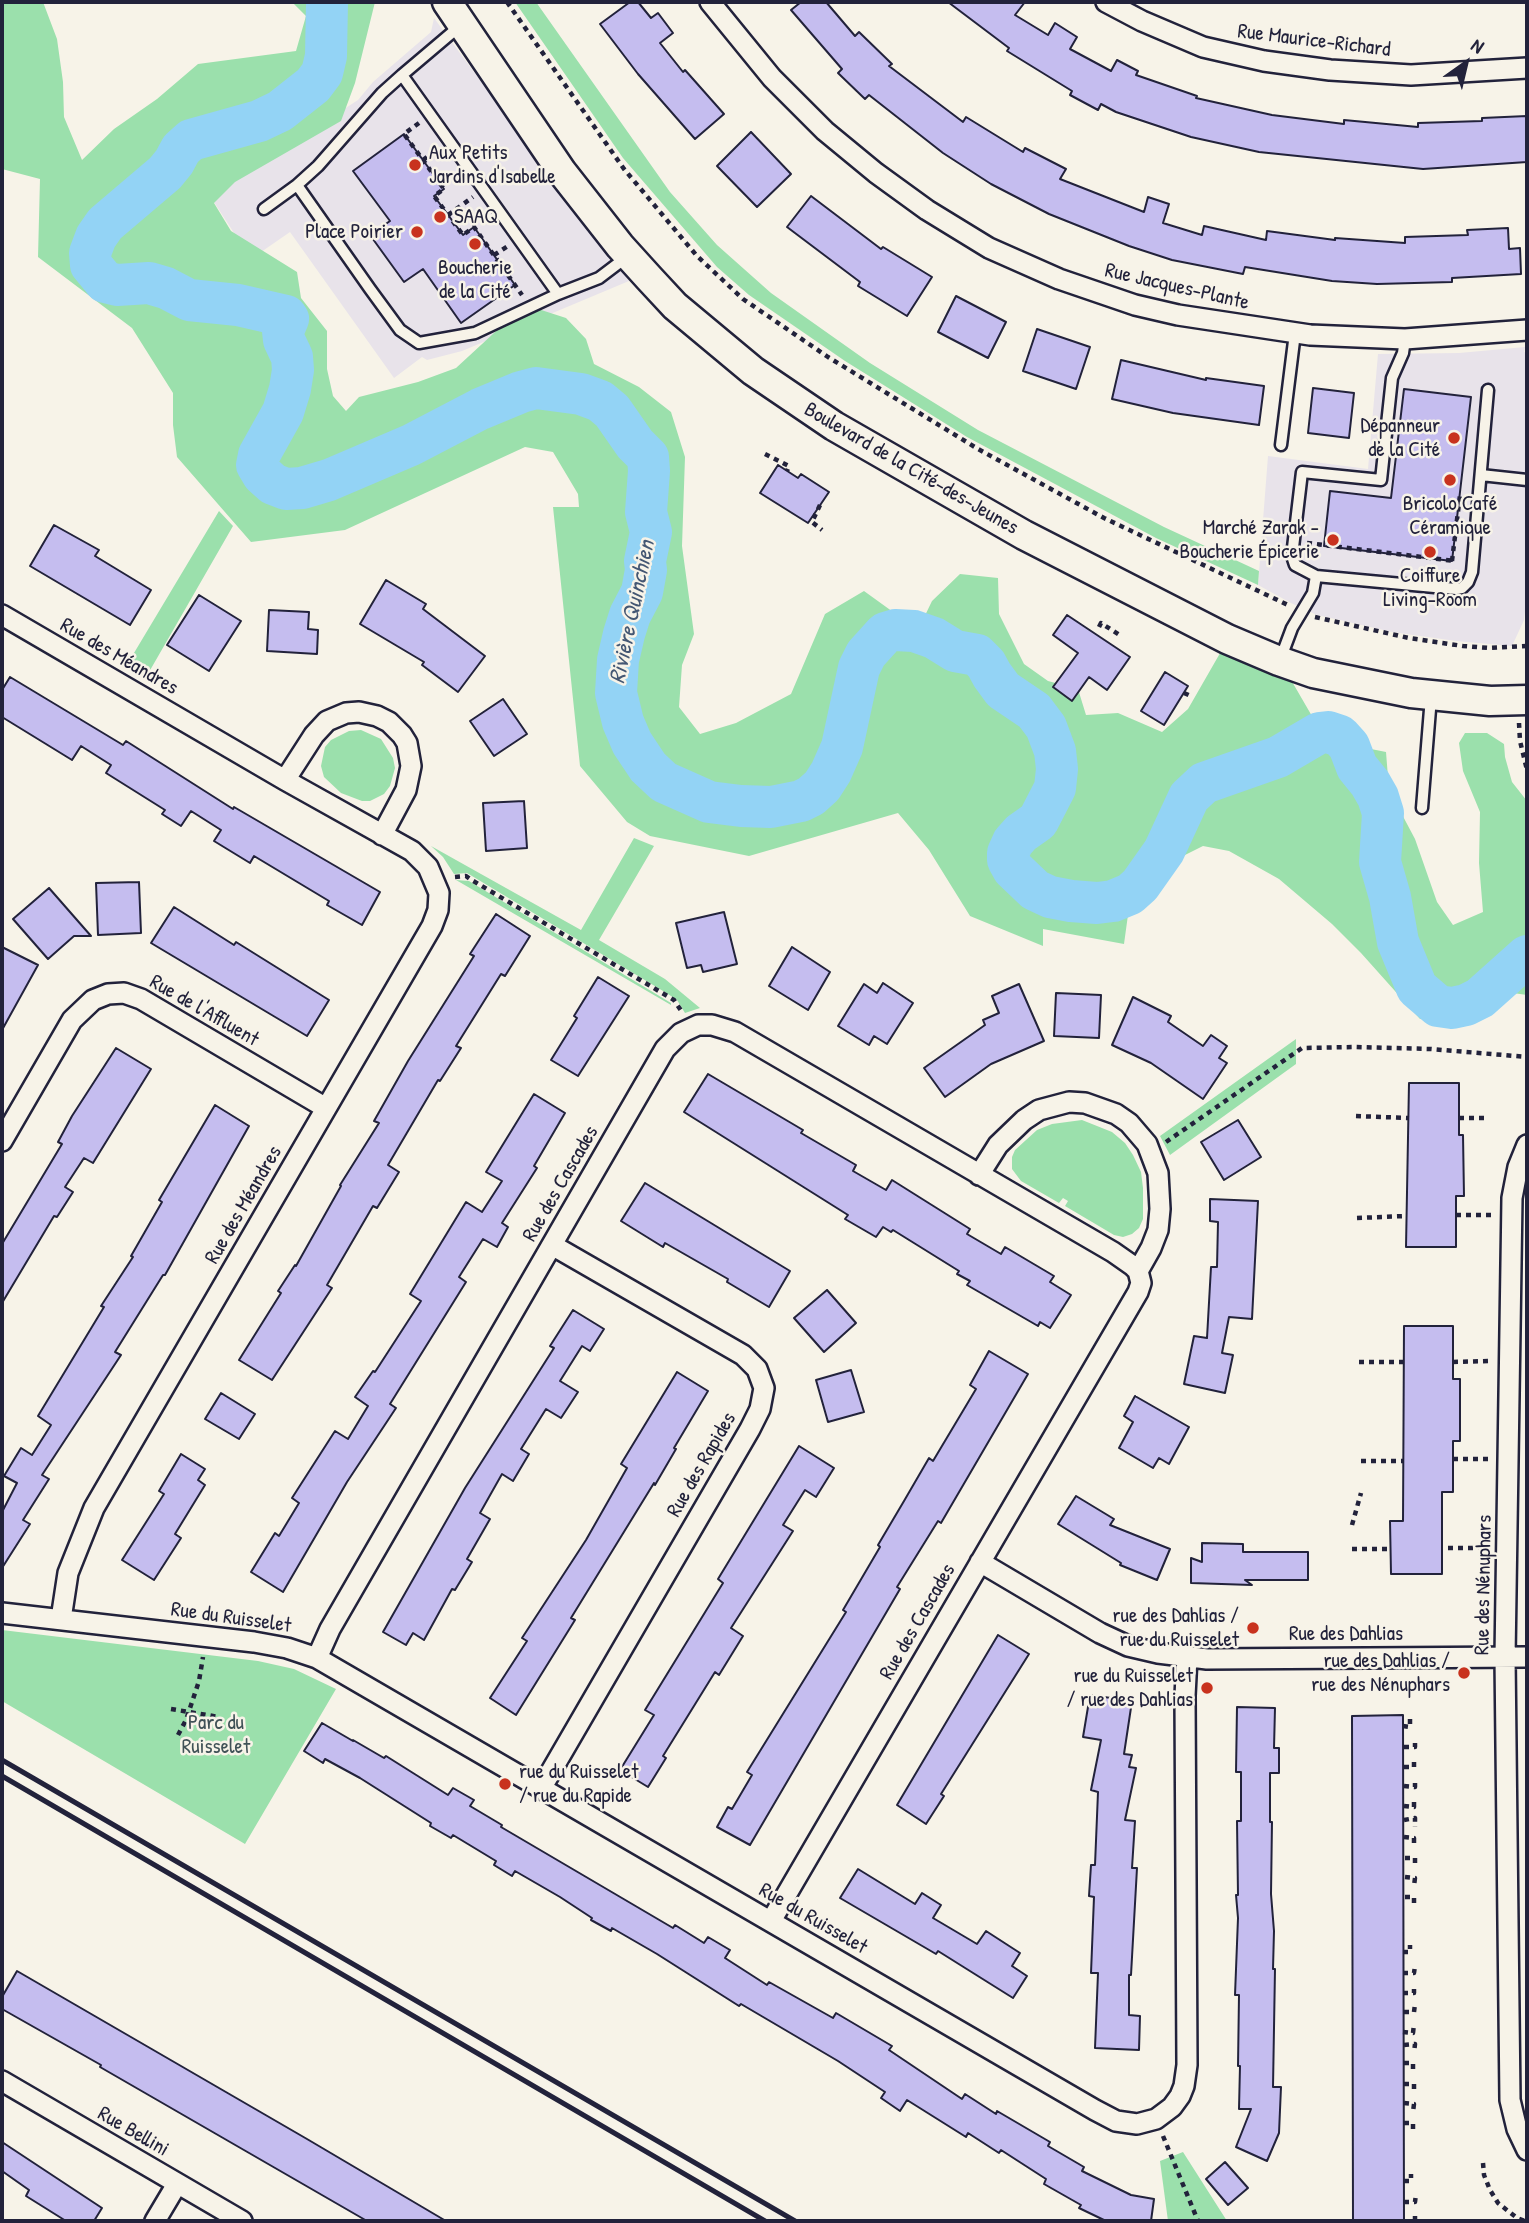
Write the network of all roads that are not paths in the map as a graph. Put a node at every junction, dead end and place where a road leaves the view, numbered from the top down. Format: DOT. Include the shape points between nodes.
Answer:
graph roads {
  1 [pos="710,2"];
  2 [pos="1106,2"];
  3 [pos="455,13"];
  4 [pos="1527,68"];
  5 [pos="402,75"];
  6 [pos="297,185"];
  7 [pos="264,209"];
  8 [pos="629,256"];
  9 [pos="558,294"];
  10 [pos="1527,330"];
  11 [pos="1296,333"];
  12 [pos="1405,340"];
  13 [pos="1488,390"];
  14 [pos="1281,445"];
  15 [pos="1481,475"];
  16 [pos="1527,480"];
  17 [pos="1316,576"];
  18 [pos="2,615"];
  19 [pos="1279,661"];
  20 [pos="1431,696"];
  21 [pos="1522,701"];
  22 [pos="285,780"];
  23 [pos="1422,808"];
  24 [pos="382,835"];
  25 [pos="326,1108"];
  26 [pos="2,1141"];
  27 [pos="1527,1144"];
  28 [pos="979,1175"];
  29 [pos="552,1245"];
  30 [pos="1138,1271"];
  31 [pos="980,1562"];
  32 [pos="2,1613"];
  33 [pos="61,1619"];
  34 [pos="1187,1657"];
  35 [pos="1505,1657"];
  36 [pos="1527,1657"];
  37 [pos="317,1658"];
  38 [pos="542,1787"];
  39 [pos="771,1921"];
  40 [pos="2,2081"];
  41 [pos="1527,2150"];
  42 [pos="177,2184"];
  43 [pos="155,2221"];
  44 [pos="242,2221"];
  1 -- 11 [label="street, Rue Jacques-Plante" via="772,78 850,152 927,210 989,248 1135,305"];
  2 -- 4 [label="street, Rue Maurice-Richard" via="1203,47 1264,61 1411,75"];
  3 -- 5 [label="lane"];
  3 -- 8 [label="main road, Boulevard de la Cité-des-Jeunes" via="562,172"];
  5 -- 6 [label="lane"];
  5 -- 9 [label="lane"];
  6 -- 7 [label="lane"];
  6 -- 9 [label="lane" via="400,330 416,342 475,333"];
  8 -- 9 [label="lane" via="598,278"];
  8 -- 19 [label="main road, Boulevard de la Cité-des-Jeunes" via="696,324 753,371 834,426 1024,535"];
  10 -- 12 [label="street, Rue Jacques-Plante"];
  11 -- 12 [label="street, Rue Jacques-Plante"];
  11 -- 14 [label="lane"];
  12 -- 17 [label="lane" via="1392,378 1381,480 1302,472 1292,556 1295,565"];
  13 -- 15 [label="lane"];
  15 -- 16 [label="lane"];
  15 -- 17 [label="lane" via="1472,572 1461,588"];
  17 -- 19 [label="lane"];
  18 -- 22 [label="street, Rue des Méandres"];
  19 -- 20 [label="main road, Boulevard de la Cité-des-Jeunes" via="1313,673"];
  20 -- 21 [label="main road, Boulevard de la Cité-des-Jeunes"];
  20 -- 23 [label="lane"];
  22 -- 24 [label="street, Rue des Méandres"];
  22 -- 24 [label="street" via="327,721 359,712 388,722 407,743 411,766 406,790"];
  24 -- 25 [label="street, Rue des Méandres" via="412,851 428,867 439,893 438,910"];
  25 -- 26 [label="street, Rue de l'Affluent" via="141,999 108,994 93,1000 72,1020"];
  25 -- 33 [label="street, Rue des Méandres" via="94,1508 68,1573"];
  27 -- 35 [label="street, Rue des Nénuphars" via="1512,1198"];
  28 -- 29 [label="street, Rue des Cascades" via="735,1032 705,1024 681,1033 665,1049"];
  28 -- 30 [label="street, Rue des Cascades"];
  28 -- 30 [label="street, Rue des Cascades" via="1004,1139 1039,1110 1069,1102 1116,1114 1147,1144 1158,1173 1158,1230"];
  29 -- 37 [label="street, Rue des Cascades"];
  29 -- 38 [label="street, Rue des Rapides" via="734,1349 757,1368 764,1399"];
  30 -- 31 [label="street, Rue des Cascades" via="1138,1292"];
  31 -- 34 [label="street, Rue des Dahlias" via="1100,1633 1144,1650"];
  31 -- 39 [label="street, Rue des Cascades"];
  32 -- 33 [label="street, Rue du Ruisselet"];
  33 -- 37 [label="street, Rue du Ruisselet" via="274,1646"];
  34 -- 35 [label="street, Rue des Dahlias"];
  34 -- 39 [label="street, Rue du Ruisselet" via="1187,2065 1180,2096 1165,2114 1137,2124 1107,2116"];
  35 -- 36 [label="street, Rue des Dahlias"];
  35 -- 41 [label="street, Rue des Nénuphars" via="1510,2100"];
  37 -- 38 [label="street, Rue du Ruisselet"];
  38 -- 39 [label="street, Rue du Ruisselet"];
  40 -- 42 [label="street, Rue Bellini"];
  42 -- 43 [label="street"];
  42 -- 44 [label="street, Rue Bellini"];
}
